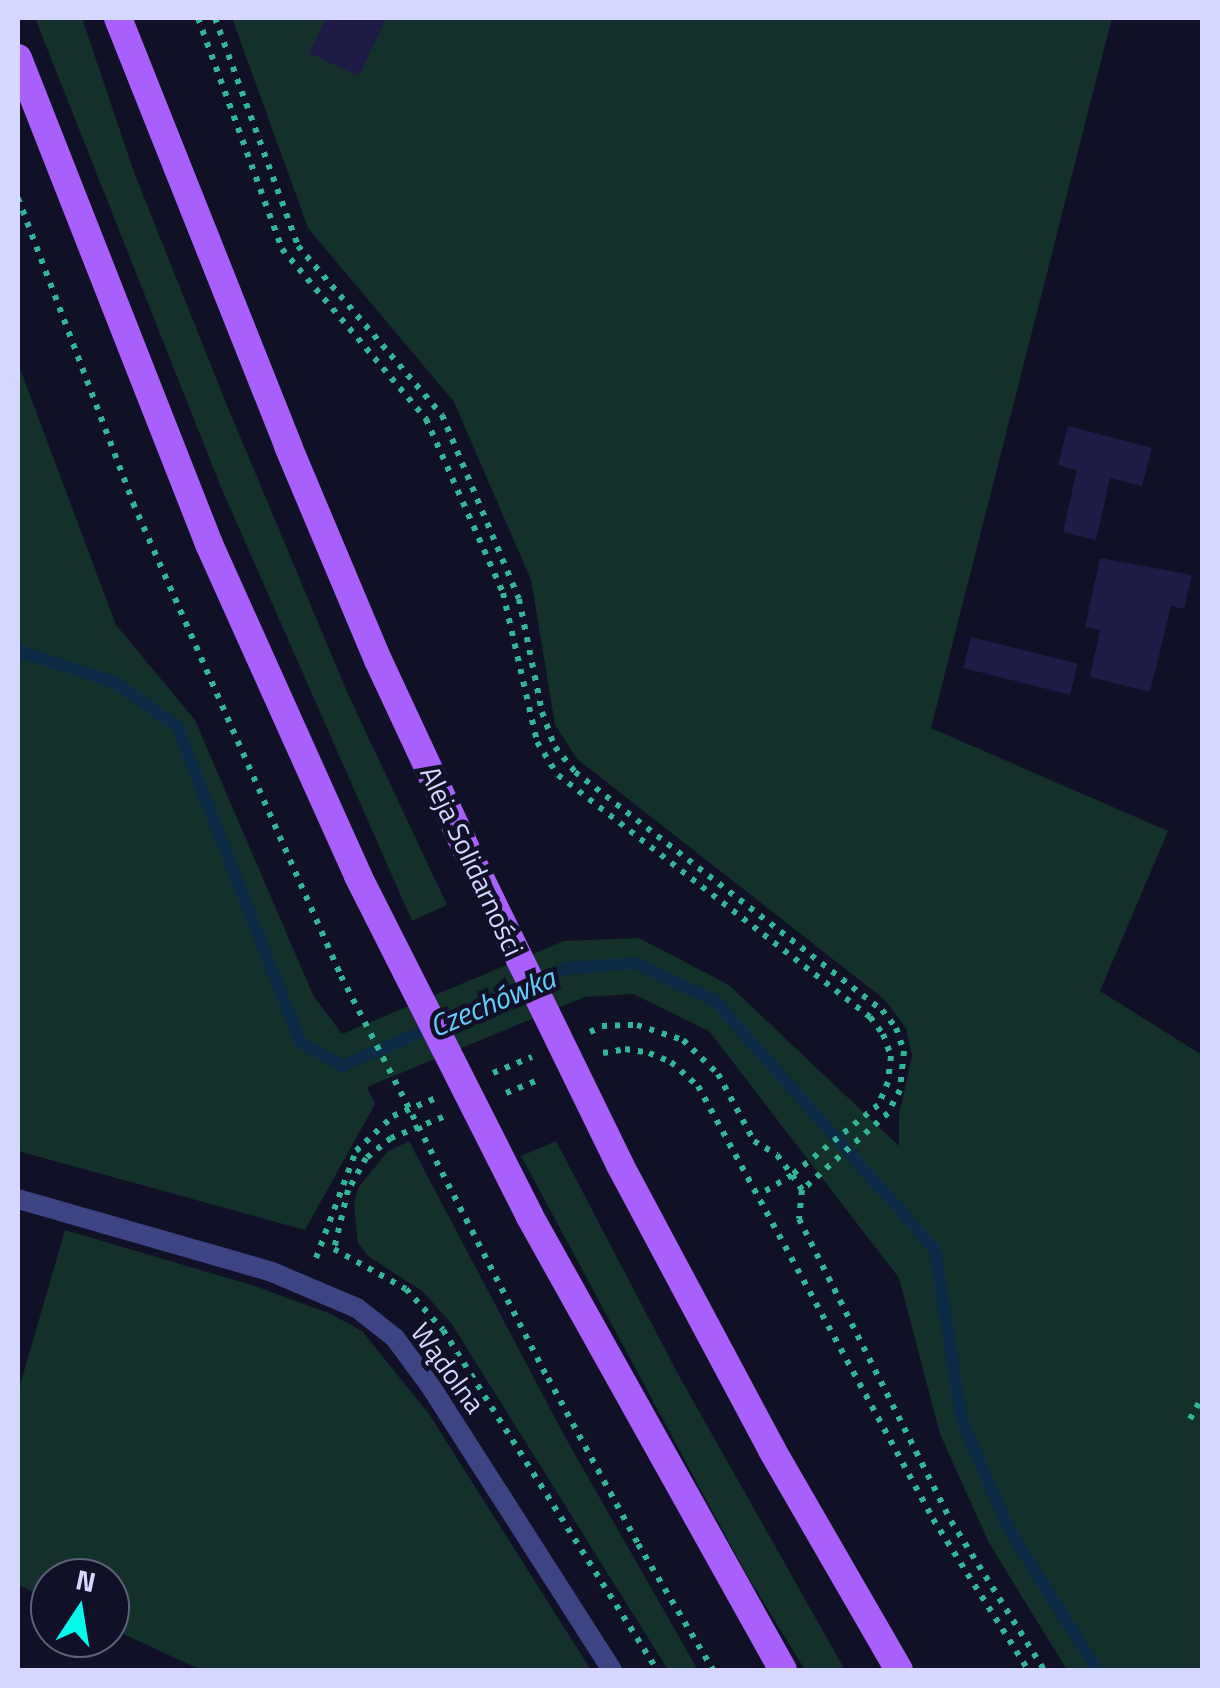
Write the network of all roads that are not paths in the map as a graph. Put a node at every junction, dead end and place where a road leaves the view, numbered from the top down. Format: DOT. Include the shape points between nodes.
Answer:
graph roads {
  1 [pos="118,18"];
  2 [pos="18,58"];
  3 [pos="18,1199"];
  4 [pos="612,1670"];
  5 [pos="782,1670"];
  6 [pos="899,1670"];
  1 -- 6 [label="main road, Aleja Solidarności, bridge" via="288,446 466,849 620,1165"];
  2 -- 5 [label="main road, bridge" via="209,544 358,876 529,1215"];
  3 -- 4 [label="street, Wądolna" via="272,1272 358,1308 395,1338 431,1387"];
}
